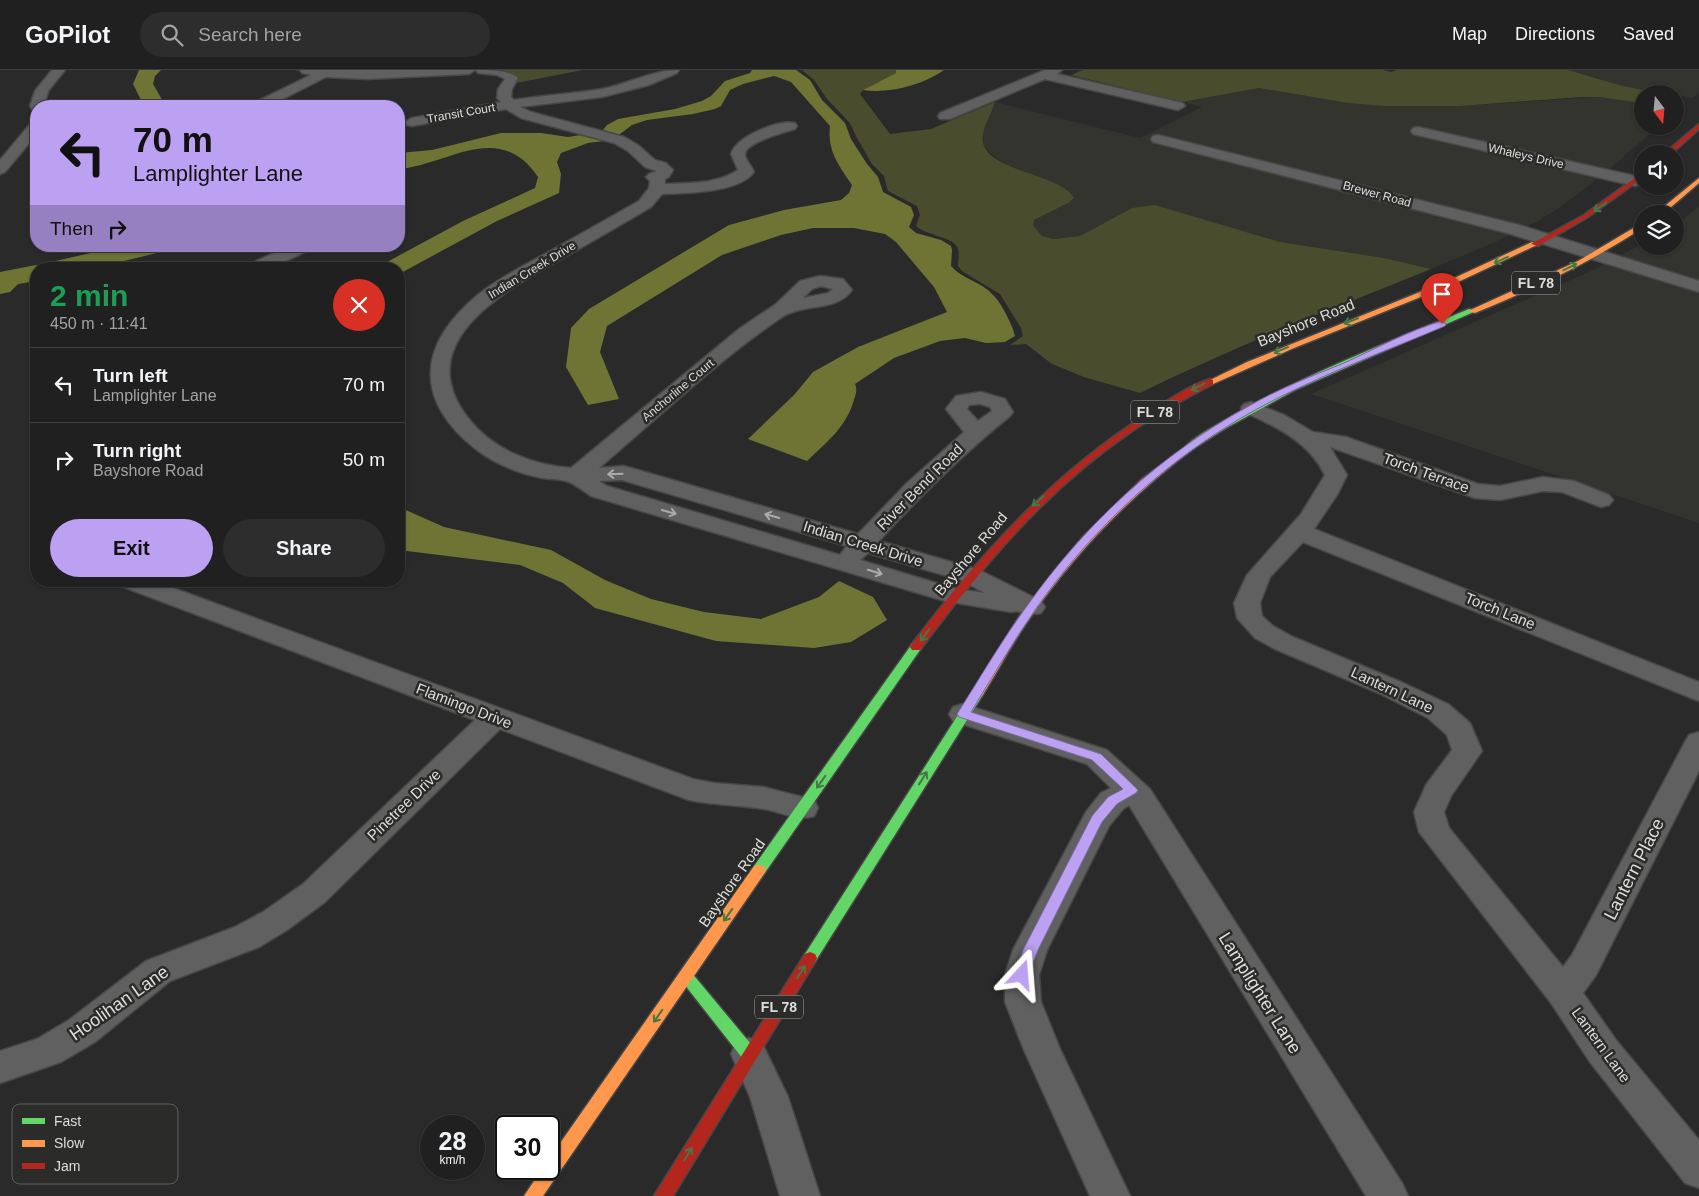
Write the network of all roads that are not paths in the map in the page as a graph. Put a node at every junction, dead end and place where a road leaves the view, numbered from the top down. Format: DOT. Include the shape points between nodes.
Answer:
graph roads {
  1 [pos="59,70"];
  2 [pos="306,70"];
  3 [pos="469,70"];
  4 [pos="482,70"];
  5 [pos="673,70"];
  6 [pos="1050,72"];
  7 [pos="322,74"];
  8 [pos="508,99"];
  9 [pos="38,100"];
  10 [pos="272,100"];
  11 [pos="1178,106"];
  12 [pos="944,116"];
  13 [pos="412,122"];
  14 [pos="790,126"];
  15 [pos="1699,126"];
  16 [pos="1418,131"];
  17 [pos="30,133"];
  18 [pos="1158,139"];
  19 [pos="1677,145"];
  20 [pos="0,169"];
  21 [pos="1634,177"];
  22 [pos="1699,180"];
  23 [pos="1634,182"];
  24 [pos="658,183"];
  25 [pos="1669,205"];
  26 [pos="1634,230"];
  27 [pos="1545,239"];
  28 [pos="290,252"];
  29 [pos="1594,254"];
  30 [pos="269,262"];
  31 [pos="1699,276"];
  32 [pos="1699,287"];
  33 [pos="783,308"];
  34 [pos="1241,366"];
  35 [pos="1230,384"];
  36 [pos="1245,404"];
  37 [pos="976,433"];
  38 [pos="1308,438"];
  39 [pos="575,476"];
  40 [pos="1601,500"];
  41 [pos="1300,532"];
  42 [pos="864,544"];
  43 [pos="845,563"];
  44 [pos="970,576"];
  45 [pos="146,587"];
  46 [pos="954,596"];
  47 [pos="1032,607"];
  48 [pos="1699,692"];
  49 [pos="963,714"];
  50 [pos="494,718"];
  51 [pos="1699,742"];
  52 [pos="1132,790"];
  53 [pos="803,808"];
  54 [pos="314,893"];
  55 [pos="686,976"];
  56 [pos="1563,993"];
  57 [pos="749,1054"];
  58 [pos="0,1067"];
  59 [pos="1699,1170"];
  60 [pos="533,1196"];
  61 [pos="663,1196"];
  62 [pos="800,1196"];
  63 [pos="1110,1196"];
  64 [pos="1388,1196"];
  1 -- 9 [label="street" via="42,89"];
  2 -- 7 [label="street"];
  3 -- 7 [label="street" via="367,76"];
  4 -- 8 [label="street" via="500,72 512,78"];
  5 -- 8 [label="street" via="602,94 530,101"];
  6 -- 11 [label="street"];
  6 -- 12 [label="street"];
  7 -- 10 [label="street"];
  8 -- 13 [label="street, Transit Court"];
  8 -- 24 [label="street" via="513,109 526,115 627,144 650,164 644,172"];
  14 -- 24 [label="street" via="755,138 741,147 738,156 746,172 740,177 702,186"];
  15 -- 19 [label="main road"];
  16 -- 21 [label="street, Whaleys Drive"];
  17 -- 20 [label="street"];
  18 -- 27 [label="street, Brewer Road"];
  22 -- 25 [label="main road"];
  23 -- 27 [label="main road, Bayshore Road / FL 78, one-way" via="1597,209"];
  24 -- 39 [label="street, Indian Creek Drive" via="651,199 637,210 486,297 460,321 444,347 439,373 445,400 472,436 525,467"];
  26 -- 29 [label="main road, FL 78"];
  27 -- 29 [label="street, Brewer Road"];
  27 -- 34 [label="main road, Bayshore Road / FL 78, one-way" via="1443,285"];
  28 -- 30 [label="street"];
  29 -- 31 [label="street"];
  29 -- 32 [label="street"];
  36 -- 29 [label="main road, FL 78, one-way" via="1517,292"];
  33 -- 39 [label="street, Anchorline Court" via="746,333"];
  34 -- 35 [label="main road"];
  34 -- 44 [label="main road, Bayshore Road / FL 78, one-way" via="1198,387 1119,435 1034,505"];
  36 -- 38 [label="street, Lantern Lane"];
  36 -- 47 [label="main road, FL 78" via="1126,499 1086,539"];
  37 -- 42 [label="street, River Bend Road" via="915,488"];
  38 -- 40 [label="street, Torch Terrace" via="1338,442 1475,491 1500,493 1543,484 1566,486"];
  38 -- 41 [label="street, Lantern Lane" via="1322,451 1336,475"];
  42 -- 39 [label="street, Indian Creek Drive, one-way" via="623,474"];
  39 -- 43 [label="street, Indian Creek Drive, one-way" via="599,492"];
  41 -- 48 [label="street, Torch Lane"];
  41 -- 56 [label="street, Lantern Lane" via="1260,575 1247,603 1250,618 1264,632 1284,643 1438,711 1460,730 1468,751 1437,793 1429,812 1435,832"];
  42 -- 43 [label="street, River Bend Road"];
  42 -- 44 [label="street, Indian Creek Drive"];
  43 -- 46 [label="street, Indian Creek Drive, one-way"];
  44 -- 46 [label="main road, Bayshore Road / FL 78"];
  44 -- 47 [label="street, Indian Creek Drive"];
  45 -- 50 [label="street, Flamingo Drive"];
  46 -- 47 [label="street, Indian Creek Drive"];
  46 -- 53 [label="main road, Bayshore Road / FL 78, one-way"];
  47 -- 49 [label="main road, FL 78"];
  49 -- 52 [label="street, Lamplighter Lane" via="1097,757"];
  57 -- 49 [label="main road, FL 78, one-way"];
  50 -- 53 [label="street, Flamingo Drive" via="689,789 763,798"];
  50 -- 54 [label="street, Pinetree Drive"];
  51 -- 56 [label="street, Lantern Place" via="1584,965"];
  52 -- 63 [label="street" via="1112,801 1096,820 1030,950 1022,975 1023,1002 1042,1050"];
  52 -- 64 [label="street, Lamplighter Lane" via="1139,796"];
  53 -- 55 [label="main road, Bayshore Road / FL 78, one-way"];
  54 -- 58 [label="street, Hoolihan Lane" via="276,921 247,937 158,970 82,1031 48,1051"];
  55 -- 57 [label="main road"];
  55 -- 60 [label="main road, Bayshore Road / FL 78, one-way"];
  56 -- 59 [label="street, Lantern Lane" via="1603,1051"];
  61 -- 57 [label="main road, FL 78, one-way"];
  57 -- 62 [label="street" via="769,1097"];
}
